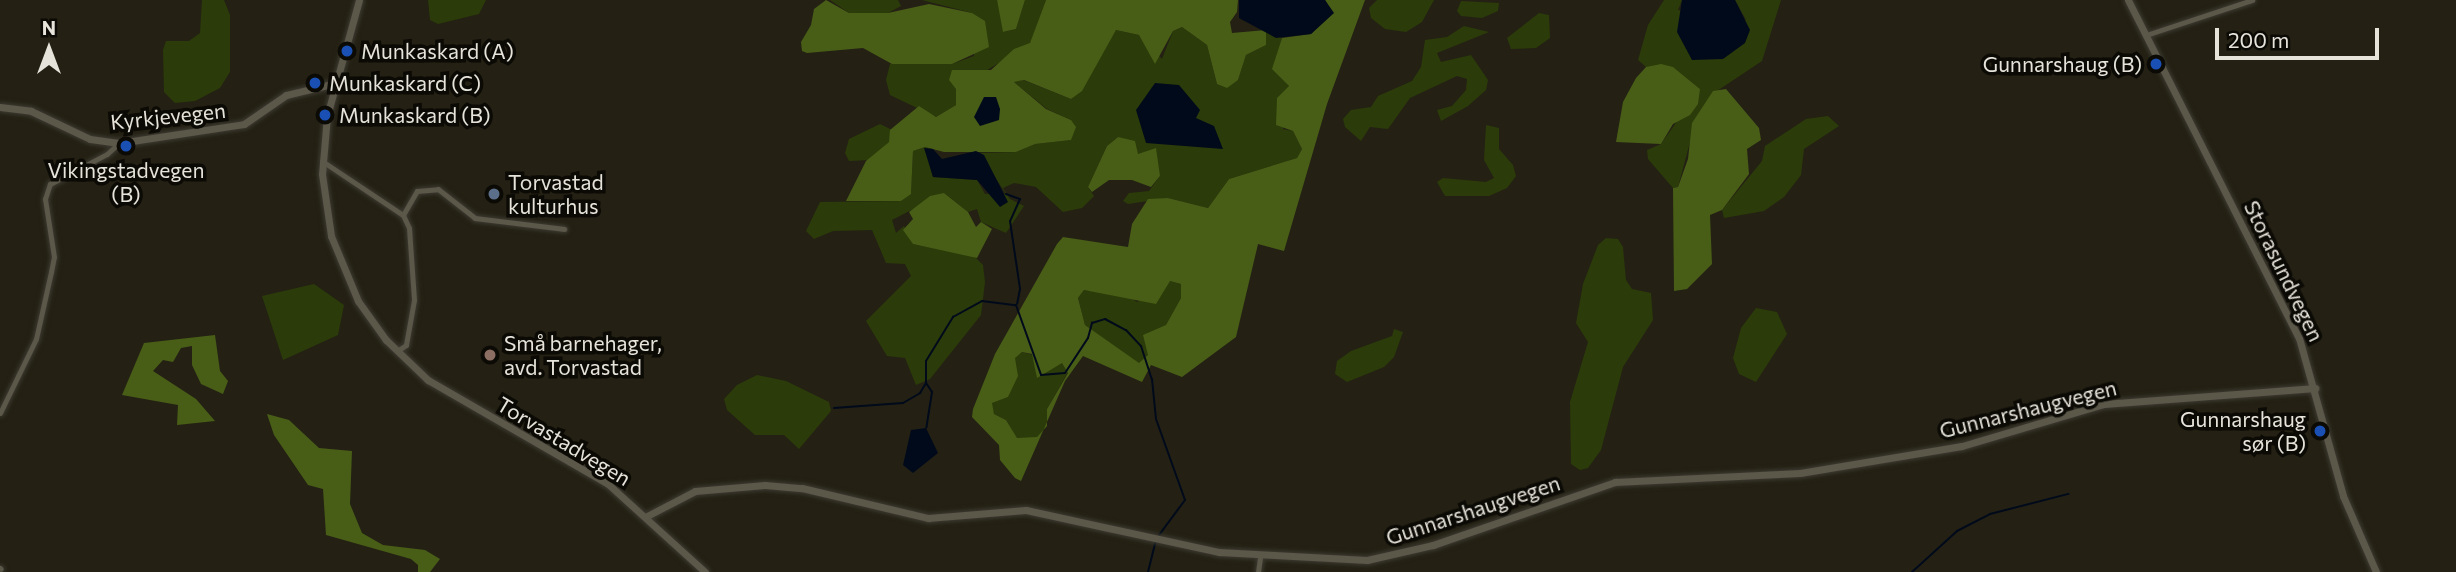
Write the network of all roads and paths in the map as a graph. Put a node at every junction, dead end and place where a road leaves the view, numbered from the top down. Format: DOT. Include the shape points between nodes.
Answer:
graph roads {
  1 [pos="359,0"];
  2 [pos="2129,0"];
  3 [pos="2252,0"];
  4 [pos="2146,35"];
  5 [pos="336,83"];
  6 [pos="0,107"];
  7 [pos="119,143"];
  8 [pos="322,161"];
  9 [pos="402,215"];
  10 [pos="564,229"];
  11 [pos="396,352"];
  12 [pos="2315,388"];
  13 [pos="0,413"];
  14 [pos="647,516"];
  15 [pos="1261,557"];
  16 [pos="705,572"];
  17 [pos="1258,572"];
  18 [pos="2376,572"];
  1 -- 5 [label="main road, Torvastadvegen"];
  2 -- 4 [label="main road, Storasundvegen"];
  3 -- 4 [label="street"];
  4 -- 12 [label="main road, Storasundvegen" via="2289,315"];
  5 -- 7 [label="main road, Kyrkjevegen" via="286,95 244,124"];
  5 -- 8 [label="main road, Torvastadvegen"];
  6 -- 7 [label="main road, Kyrkjevegen" via="31,111 90,139"];
  7 -- 13 [label="street" via="50,184 45,200 54,257 51,272 36,339"];
  8 -- 9 [label="street"];
  8 -- 11 [label="main road, Torvastadvegen" via="327,220 342,270 363,310"];
  9 -- 10 [label="street" via="416,191 424,187 447,194 475,218"];
  9 -- 11 [label="street" via="409,228 414,300 406,345"];
  11 -- 14 [label="main road, Torvastadvegen" via="437,387 594,475"];
  12 -- 15 [label="main road, Gunnarshaugvegen" via="2104,404 1962,446 1800,473 1615,482 1389,557 1340,562"];
  12 -- 18 [label="main road, Storasundvegen" via="2343,496"];
  14 -- 15 [label="main road, Gunnarshaugvegen" via="695,491 774,486 928,518 1007,509 1048,513 1192,547"];
  14 -- 16 [label="main road, Torvastadvegen"];
  15 -- 17 [label="street"];
}
